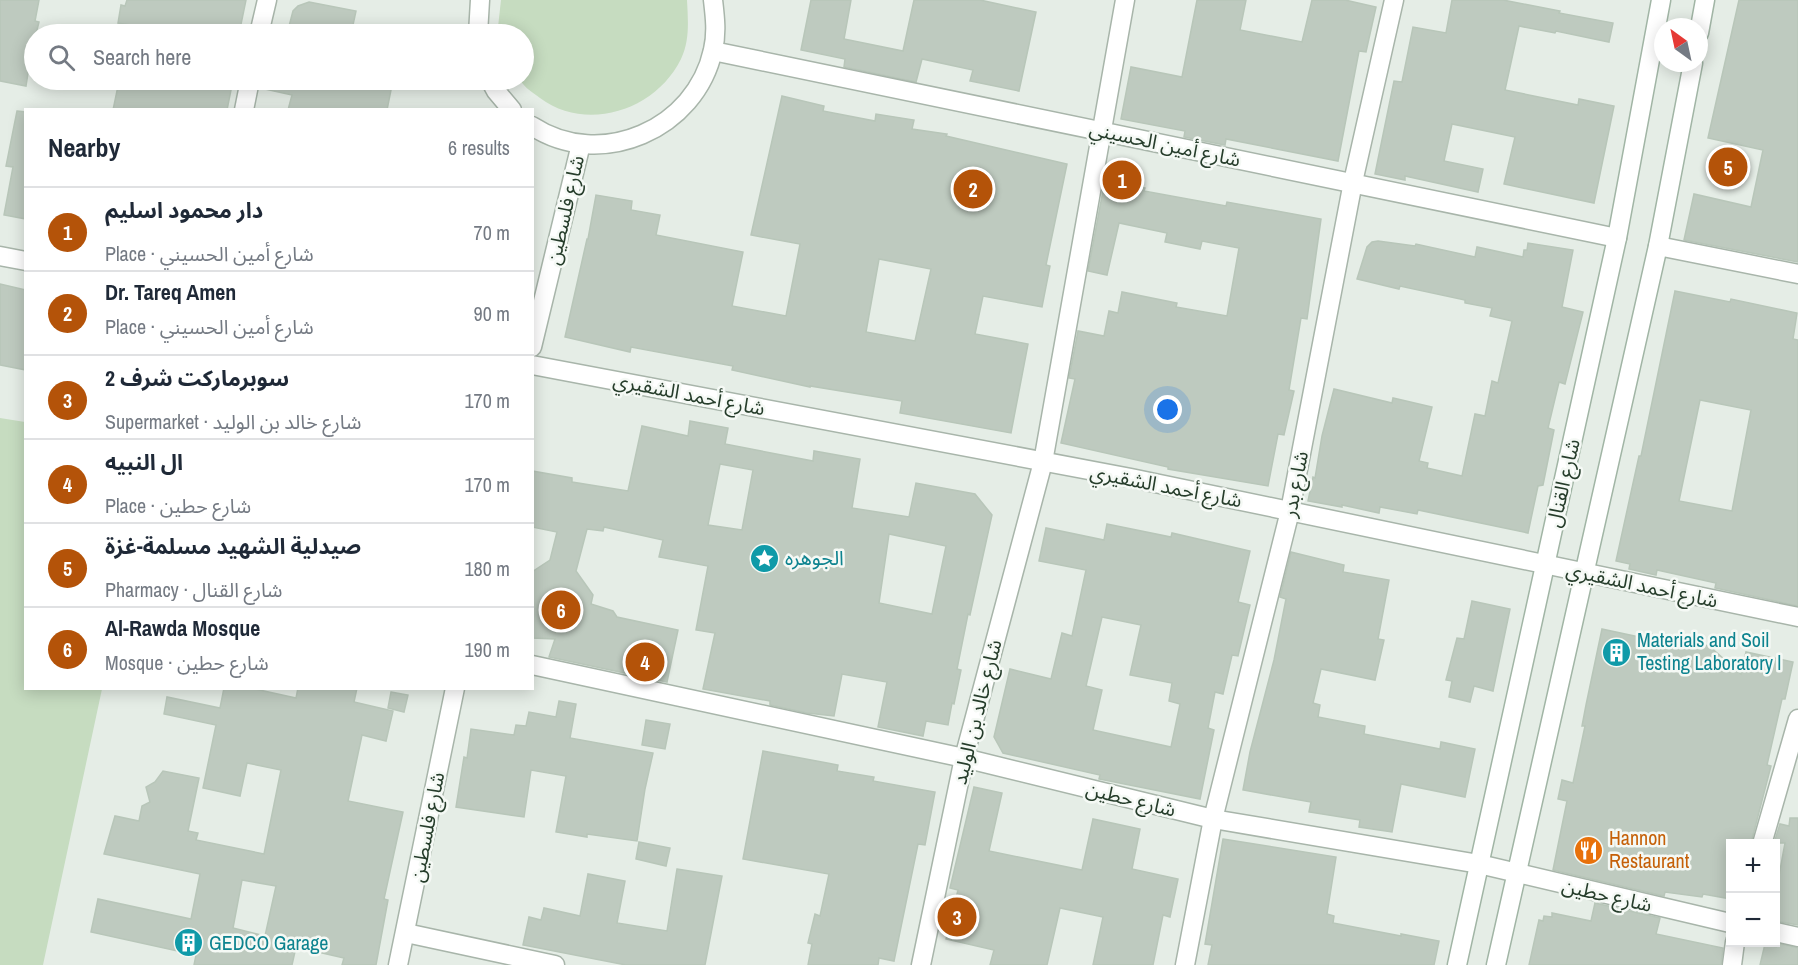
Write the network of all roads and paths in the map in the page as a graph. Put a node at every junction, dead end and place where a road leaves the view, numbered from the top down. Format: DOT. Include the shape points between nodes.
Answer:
graph roads {
  1 [pos="267,0"];
  2 [pos="480,0"];
  3 [pos="713,0"];
  4 [pos="1125,0"];
  5 [pos="1394,0"];
  6 [pos="1661,0"];
  7 [pos="1705,0"];
  8 [pos="1702,18"];
  9 [pos="262,24"];
  10 [pos="479,24"];
  11 [pos="713,51"];
  12 [pos="1691,72"];
  13 [pos="248,90"];
  14 [pos="495,90"];
  15 [pos="244,108"];
  16 [pos="510,108"];
  17 [pos="534,127"];
  18 [pos="1102,131"];
  19 [pos="580,144"];
  20 [pos="1353,182"];
  21 [pos="1617,238"];
  22 [pos="1658,246"];
  23 [pos="0,256"];
  24 [pos="24,261"];
  25 [pos="1798,274"];
  26 [pos="534,339"];
  27 [pos="534,364"];
  28 [pos="1043,462"];
  29 [pos="1290,511"];
  30 [pos="1545,563"];
  31 [pos="1585,574"];
  32 [pos="1798,617"];
  33 [pos="534,666"];
  34 [pos="455,690"];
  35 [pos="1798,719"];
  36 [pos="964,758"];
  37 [pos="1213,819"];
  38 [pos="1763,839"];
  39 [pos="1479,864"];
  40 [pos="1516,874"];
  41 [pos="1726,922"];
  42 [pos="406,933"];
  43 [pos="1780,933"];
  44 [pos="1798,937"];
  45 [pos="1734,947"];
  46 [pos="398,965"];
  47 [pos="555,965"];
  48 [pos="921,965"];
  49 [pos="1185,965"];
  50 [pos="1457,965"];
  51 [pos="1496,965"];
  52 [pos="1732,965"];
  1 -- 9 [label="street"];
  2 -- 10 [label="street"];
  3 -- 11 [label="street"];
  4 -- 18 [label="street, شارع خالد بن الوليد"];
  5 -- 20 [label="street, شارع بدر"];
  6 -- 21 [label="street, شارع القنال"];
  7 -- 8 [label="street"];
  11 -- 18 [label="street, شارع أمين الحسيني"];
  11 -- 19 [label="street" via="693,95 661,126 620,142"];
  12 -- 22 [label="street, شارع القنال"];
  13 -- 15 [label="street"];
  14 -- 16 [label="street"];
  17 -- 19 [label="street" via="555,138"];
  18 -- 20 [label="street, شارع أمين الحسيني"];
  18 -- 28 [label="street, شارع خالد بن الوليد"];
  19 -- 26 [label="street, شارع فلسطين"];
  20 -- 21 [label="street, شارع أمين الحسيني"];
  20 -- 29 [label="street, شارع بدر"];
  21 -- 30 [label="street, شارع القنال"];
  22 -- 25 [label="street"];
  22 -- 31 [label="street, شارع القنال"];
  23 -- 24 [label="street"];
  27 -- 28 [label="street, شارع أحمد الشقيري"];
  28 -- 29 [label="street, شارع أحمد الشقيري"];
  28 -- 36 [label="street, شارع خالد بن الوليد"];
  29 -- 30 [label="street, شارع أحمد الشقيري"];
  29 -- 37 [label="street, شارع بدر"];
  30 -- 31 [label="street, شارع أحمد الشقيري"];
  30 -- 39 [label="street, شارع القنال"];
  31 -- 32 [label="street, شارع أحمد الشقيري"];
  31 -- 40 [label="street, شارع القنال"];
  33 -- 36 [label="street, شارع حطين"];
  34 -- 42 [label="street, شارع فلسطين"];
  35 -- 38 [label="street"];
  36 -- 37 [label="street, شارع حطين"];
  36 -- 48 [label="street, شارع خالد بن الوليد"];
  37 -- 39 [label="street, شارع حطين"];
  37 -- 49 [label="street, شارع بدر"];
  39 -- 40 [label="street, شارع حطين"];
  39 -- 50 [label="street, شارع القنال"];
  40 -- 41 [label="street, شارع حطين"];
  40 -- 51 [label="street, شارع القنال"];
  42 -- 46 [label="street, شارع فلسطين"];
  42 -- 47 [label="street"];
  43 -- 44 [label="street"];
  45 -- 52 [label="street"];
}
